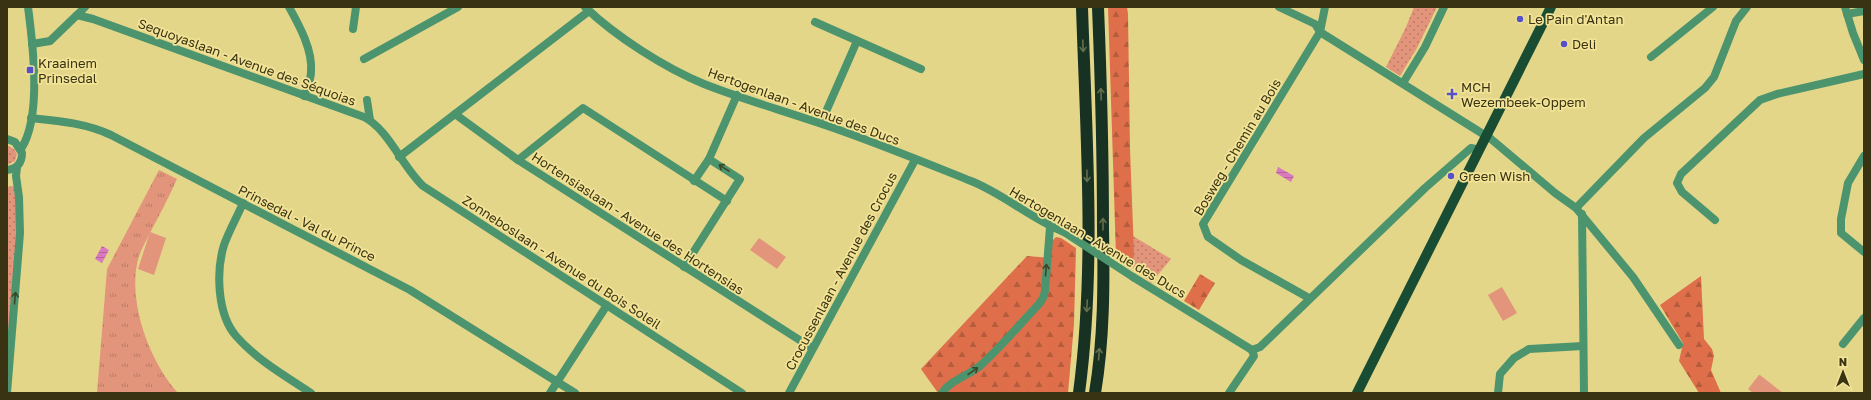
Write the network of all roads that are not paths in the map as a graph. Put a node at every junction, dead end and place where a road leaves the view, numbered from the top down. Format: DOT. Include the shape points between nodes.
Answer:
graph roads {
  1 [pos="28,7"];
  2 [pos="86,7"];
  3 [pos="288,7"];
  4 [pos="356,7"];
  5 [pos="458,7"];
  6 [pos="1082,7"];
  7 [pos="1098,7"];
  8 [pos="1279,7"];
  9 [pos="1325,7"];
  10 [pos="1444,7"];
  11 [pos="1551,7"];
  12 [pos="1713,7"];
  13 [pos="1747,7"];
  14 [pos="587,9"];
  15 [pos="1864,10"];
  16 [pos="1846,11"];
  17 [pos="77,15"];
  18 [pos="815,22"];
  19 [pos="353,29"];
  20 [pos="1320,32"];
  21 [pos="857,40"];
  22 [pos="32,44"];
  23 [pos="1651,57"];
  24 [pos="364,59"];
  25 [pos="1864,60"];
  26 [pos="921,69"];
  27 [pos="1864,74"];
  28 [pos="1403,83"];
  29 [pos="736,95"];
  30 [pos="304,96"];
  31 [pos="367,100"];
  32 [pos="455,114"];
  33 [pos="32,118"];
  34 [pos="370,120"];
  35 [pos="821,123"];
  36 [pos="383,134"];
  37 [pos="1486,136"];
  38 [pos="9,139"];
  39 [pos="21,149"];
  40 [pos="1480,150"];
  41 [pos="1864,156"];
  42 [pos="399,157"];
  43 [pos="709,159"];
  44 [pos="518,160"];
  45 [pos="915,160"];
  46 [pos="17,166"];
  47 [pos="7,170"];
  48 [pos="694,181"];
  49 [pos="727,201"];
  50 [pos="243,203"];
  51 [pos="1579,211"];
  52 [pos="1715,220"];
  53 [pos="1050,227"];
  54 [pos="1864,252"];
  55 [pos="684,267"];
  56 [pos="1309,298"];
  57 [pos="607,305"];
  58 [pos="1864,318"];
  59 [pos="1843,344"];
  60 [pos="1679,345"];
  61 [pos="1583,346"];
  62 [pos="812,348"];
  63 [pos="1252,350"];
  64 [pos="557,382"];
  65 [pos="8,393"];
  66 [pos="311,393"];
  67 [pos="550,393"];
  68 [pos="575,393"];
  69 [pos="742,393"];
  70 [pos="789,393"];
  71 [pos="942,393"];
  72 [pos="1079,393"];
  73 [pos="1095,393"];
  74 [pos="1229,393"];
  75 [pos="1357,393"];
  76 [pos="1498,393"];
  77 [pos="1584,393"];
  1 -- 22 [label="street"];
  2 -- 17 [label="street"];
  3 -- 30 [label="street" via="305,40 310,60 311,72"];
  4 -- 19 [label="street"];
  5 -- 24 [label="street"];
  6 -- 72 [label="highway, one-way" via="1089,259"];
  73 -- 7 [label="highway, one-way" via="1103,272 1103,129"];
  8 -- 20 [label="street" via="1315,24"];
  9 -- 20 [label="street, Bosweg - Chemin au Bois"];
  10 -- 28 [label="street" via="1425,47"];
  11 -- 37 [label="main road"];
  12 -- 23 [label="street"];
  13 -- 51 [label="street" via="1736,21 1714,77 1705,88 1644,138"];
  14 -- 29 [label="street, Hertogenlaan - Avenue des Ducs" via="615,32 667,65 703,83"];
  14 -- 32 [label="street"];
  15 -- 16 [label="street"];
  16 -- 25 [label="street" via="1852,34"];
  17 -- 22 [label="street" via="50,41"];
  17 -- 30 [label="street, Sequoyaslaan - Avenue des Séquoias"];
  18 -- 21 [label="street"];
  20 -- 28 [label="street"];
  20 -- 56 [label="street, Bosweg - Chemin au Bois" via="1203,224 1208,237 1241,260"];
  21 -- 26 [label="street"];
  21 -- 35 [label="street"];
  22 -- 33 [label="street"];
  27 -- 52 [label="street" via="1760,100 1681,174 1678,183 1682,192"];
  28 -- 37 [label="street"];
  29 -- 35 [label="street, Hertogenlaan - Avenue des Ducs"];
  29 -- 43 [label="street"];
  30 -- 34 [label="street, Sequoyaslaan - Avenue des Séquoias"];
  31 -- 34 [label="street, Sequoyaslaan - Avenue des Séquoias"];
  32 -- 42 [label="street"];
  32 -- 44 [label="street, Hortensiaslaan - Avenue des Hortensias"];
  33 -- 38 [label="street" via="25,134"];
  33 -- 39 [label="street" via="30,131"];
  33 -- 50 [label="street, Prinsedal - Val du Prince" via="93,127"];
  34 -- 36 [label="street, Sequoyaslaan - Avenue des Séquoias"];
  35 -- 45 [label="street, Hertogenlaan - Avenue des Ducs"];
  36 -- 42 [label="street, Zonneboslaan - Avenue du Bois Soleil"];
  37 -- 40 [label="main road"];
  37 -- 51 [label="street"];
  38 -- 39 [label="street"];
  39 -- 46 [label="street" via="21,160"];
  40 -- 56 [label="street" via="1471,148 1447,167"];
  40 -- 75 [label="main road"];
  41 -- 54 [label="street" via="1848,183 1841,219 1841,233"];
  42 -- 57 [label="street, Zonneboslaan - Avenue du Bois Soleil" via="415,178 432,192"];
  43 -- 48 [label="street"];
  49 -- 43 [label="street, one-way" via="740,179"];
  44 -- 48 [label="street" via="583,108"];
  44 -- 55 [label="street, Hortensiaslaan - Avenue des Hortensias"];
  45 -- 53 [label="street, Hertogenlaan - Avenue des Ducs" via="973,182"];
  45 -- 62 [label="street, Crocussenlaan - Avenue des Crocus"];
  46 -- 47 [label="street"];
  65 -- 46 [label="street, one-way" via="20,233"];
  48 -- 49 [label="street"];
  49 -- 55 [label="street"];
  50 -- 64 [label="street, Prinsedal - Val du Prince" via="423,297"];
  50 -- 66 [label="street" via="225,243 221,261 221,298 228,320 235,334 255,354"];
  51 -- 60 [label="street" via="1633,277"];
  51 -- 61 [label="street"];
  53 -- 63 [label="street, Hertogenlaan - Avenue des Ducs, bridge" via="1064,232"];
  71 -- 53 [label="street, one-way" via="950,384 971,374 983,364 1043,298"];
  55 -- 62 [label="street, Hortensiaslaan - Avenue des Hortensias"];
  56 -- 63 [label="street" via="1260,347"];
  57 -- 64 [label="street"];
  57 -- 69 [label="street, Zonneboslaan - Avenue du Bois Soleil"];
  58 -- 59 [label="street"];
  61 -- 76 [label="street" via="1529,349 1514,358 1500,374"];
  61 -- 77 [label="street"];
  62 -- 70 [label="street, Crocussenlaan - Avenue des Crocus"];
  63 -- 74 [label="street" via="1254,356"];
  64 -- 67 [label="street"];
  64 -- 68 [label="street, Prinsedal - Val du Prince"];
}
